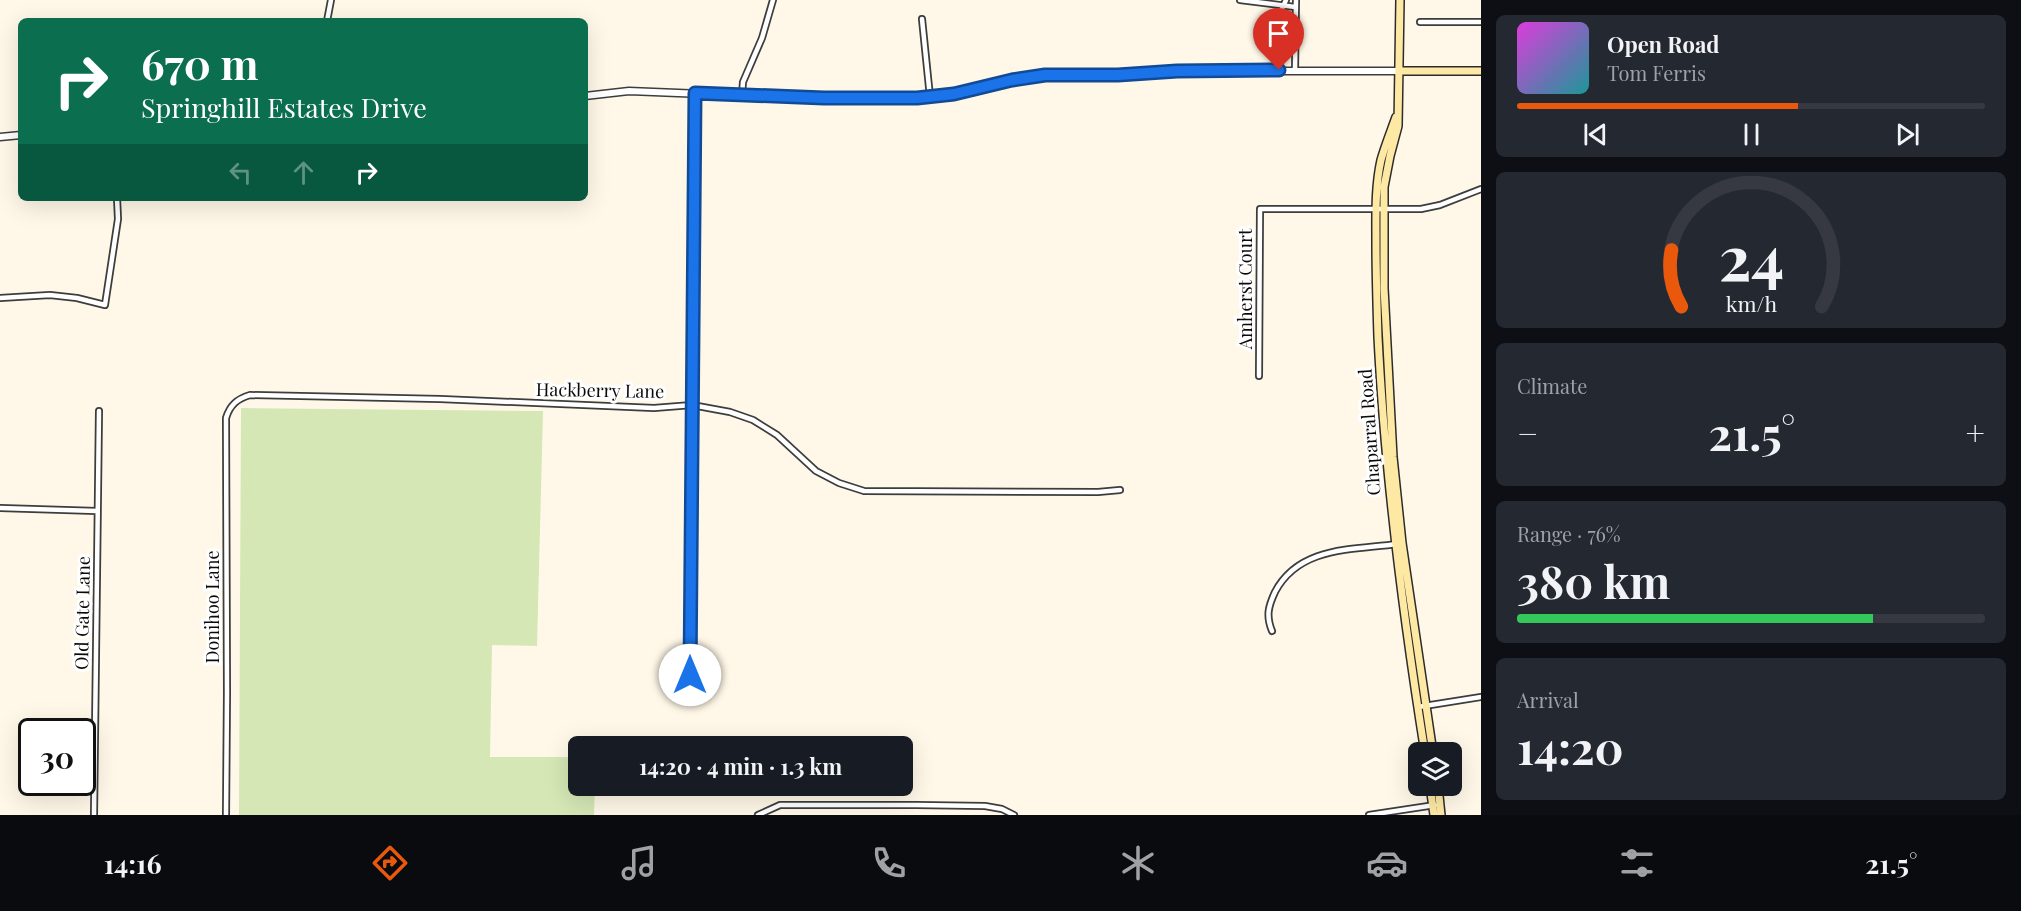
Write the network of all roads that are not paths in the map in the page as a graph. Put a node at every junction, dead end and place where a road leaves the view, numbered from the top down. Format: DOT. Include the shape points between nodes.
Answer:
graph roads {
  1 [pos="331,0"];
  2 [pos="773,0"];
  3 [pos="1240,0"];
  4 [pos="1286,0"];
  5 [pos="1296,0"];
  6 [pos="1400,0"];
  7 [pos="1283,6"];
  8 [pos="1295,8"];
  9 [pos="328,18"];
  10 [pos="922,19"];
  11 [pos="1420,22"];
  12 [pos="1481,22"];
  13 [pos="1279,49"];
  14 [pos="1294,50"];
  15 [pos="1279,70"];
  16 [pos="1295,70"];
  17 [pos="1400,71"];
  18 [pos="1481,71"];
  19 [pos="695,93"];
  20 [pos="742,94"];
  21 [pos="588,96"];
  22 [pos="930,97"];
  23 [pos="18,135"];
  24 [pos="0,137"];
  25 [pos="1481,189"];
  26 [pos="117,201"];
  27 [pos="1380,210"];
  28 [pos="0,298"];
  29 [pos="1259,376"];
  30 [pos="236,401"];
  31 [pos="692,405"];
  32 [pos="99,411"];
  33 [pos="1120,490"];
  34 [pos="0,508"];
  35 [pos="97,511"];
  36 [pos="1399,544"];
  37 [pos="1272,631"];
  38 [pos="690,696"];
  39 [pos="1481,697"];
  40 [pos="1422,707"];
  41 [pos="1424,742"];
  42 [pos="1430,742"];
  43 [pos="1434,796"];
  44 [pos="1437,796"];
  45 [pos="1437,805"];
  46 [pos="94,815"];
  47 [pos="226,815"];
  48 [pos="758,815"];
  49 [pos="1014,815"];
  50 [pos="1369,815"];
  51 [pos="1434,815"];
  52 [pos="1441,815"];
  1 -- 9 [label="street"];
  2 -- 20 [label="street"];
  3 -- 7 [label="street"];
  4 -- 7 [label="street"];
  5 -- 8 [label="street"];
  6 -- 17 [label="main road, Chaparral Road"];
  7 -- 8 [label="street"];
  7 -- 13 [label="street"];
  8 -- 14 [label="street"];
  10 -- 22 [label="street"];
  11 -- 12 [label="street"];
  13 -- 14 [label="street"];
  13 -- 15 [label="street"];
  14 -- 16 [label="street"];
  15 -- 16 [label="street"];
  15 -- 22 [label="street" via="1045,75"];
  16 -- 17 [label="street"];
  17 -- 18 [label="main road"];
  17 -- 27 [label="main road, Chaparral Road" via="1398,126"];
  19 -- 20 [label="street"];
  19 -- 21 [label="street" via="629,91"];
  19 -- 31 [label="street"];
  20 -- 22 [label="street"];
  23 -- 24 [label="street"];
  25 -- 27 [label="street" via="1434,207"];
  26 -- 28 [label="street" via="105,305 50,295"];
  27 -- 29 [label="street, Amherst Court" via="1260,209"];
  27 -- 36 [label="main road, Chaparral Road"];
  30 -- 31 [label="street, Hackberry Lane" via="250,395 654,408"];
  30 -- 47 [label="street, Donihoo Lane" via="226,418"];
  31 -- 33 [label="street, Hackberry Lane" via="753,420 777,435 816,471 864,491"];
  31 -- 38 [label="street"];
  32 -- 35 [label="street, Old Gate Lane"];
  34 -- 35 [label="street"];
  35 -- 46 [label="street, Old Gate Lane"];
  36 -- 37 [label="street" via="1330,552 1304,561 1288,574 1271,600 1267,615"];
  36 -- 40 [label="main road, Chaparral Road"];
  39 -- 40 [label="street"];
  40 -- 41 [label="main road, Chaparral Road"];
  40 -- 42 [label="main road, Chaparral Road"];
  43 -- 45 [label="main road"];
  44 -- 45 [label="main road"];
  45 -- 50 [label="street"];
  45 -- 51 [label="main road"];
  45 -- 52 [label="main road"];
  48 -- 49 [label="street" via="780,805 985,806"];
}
